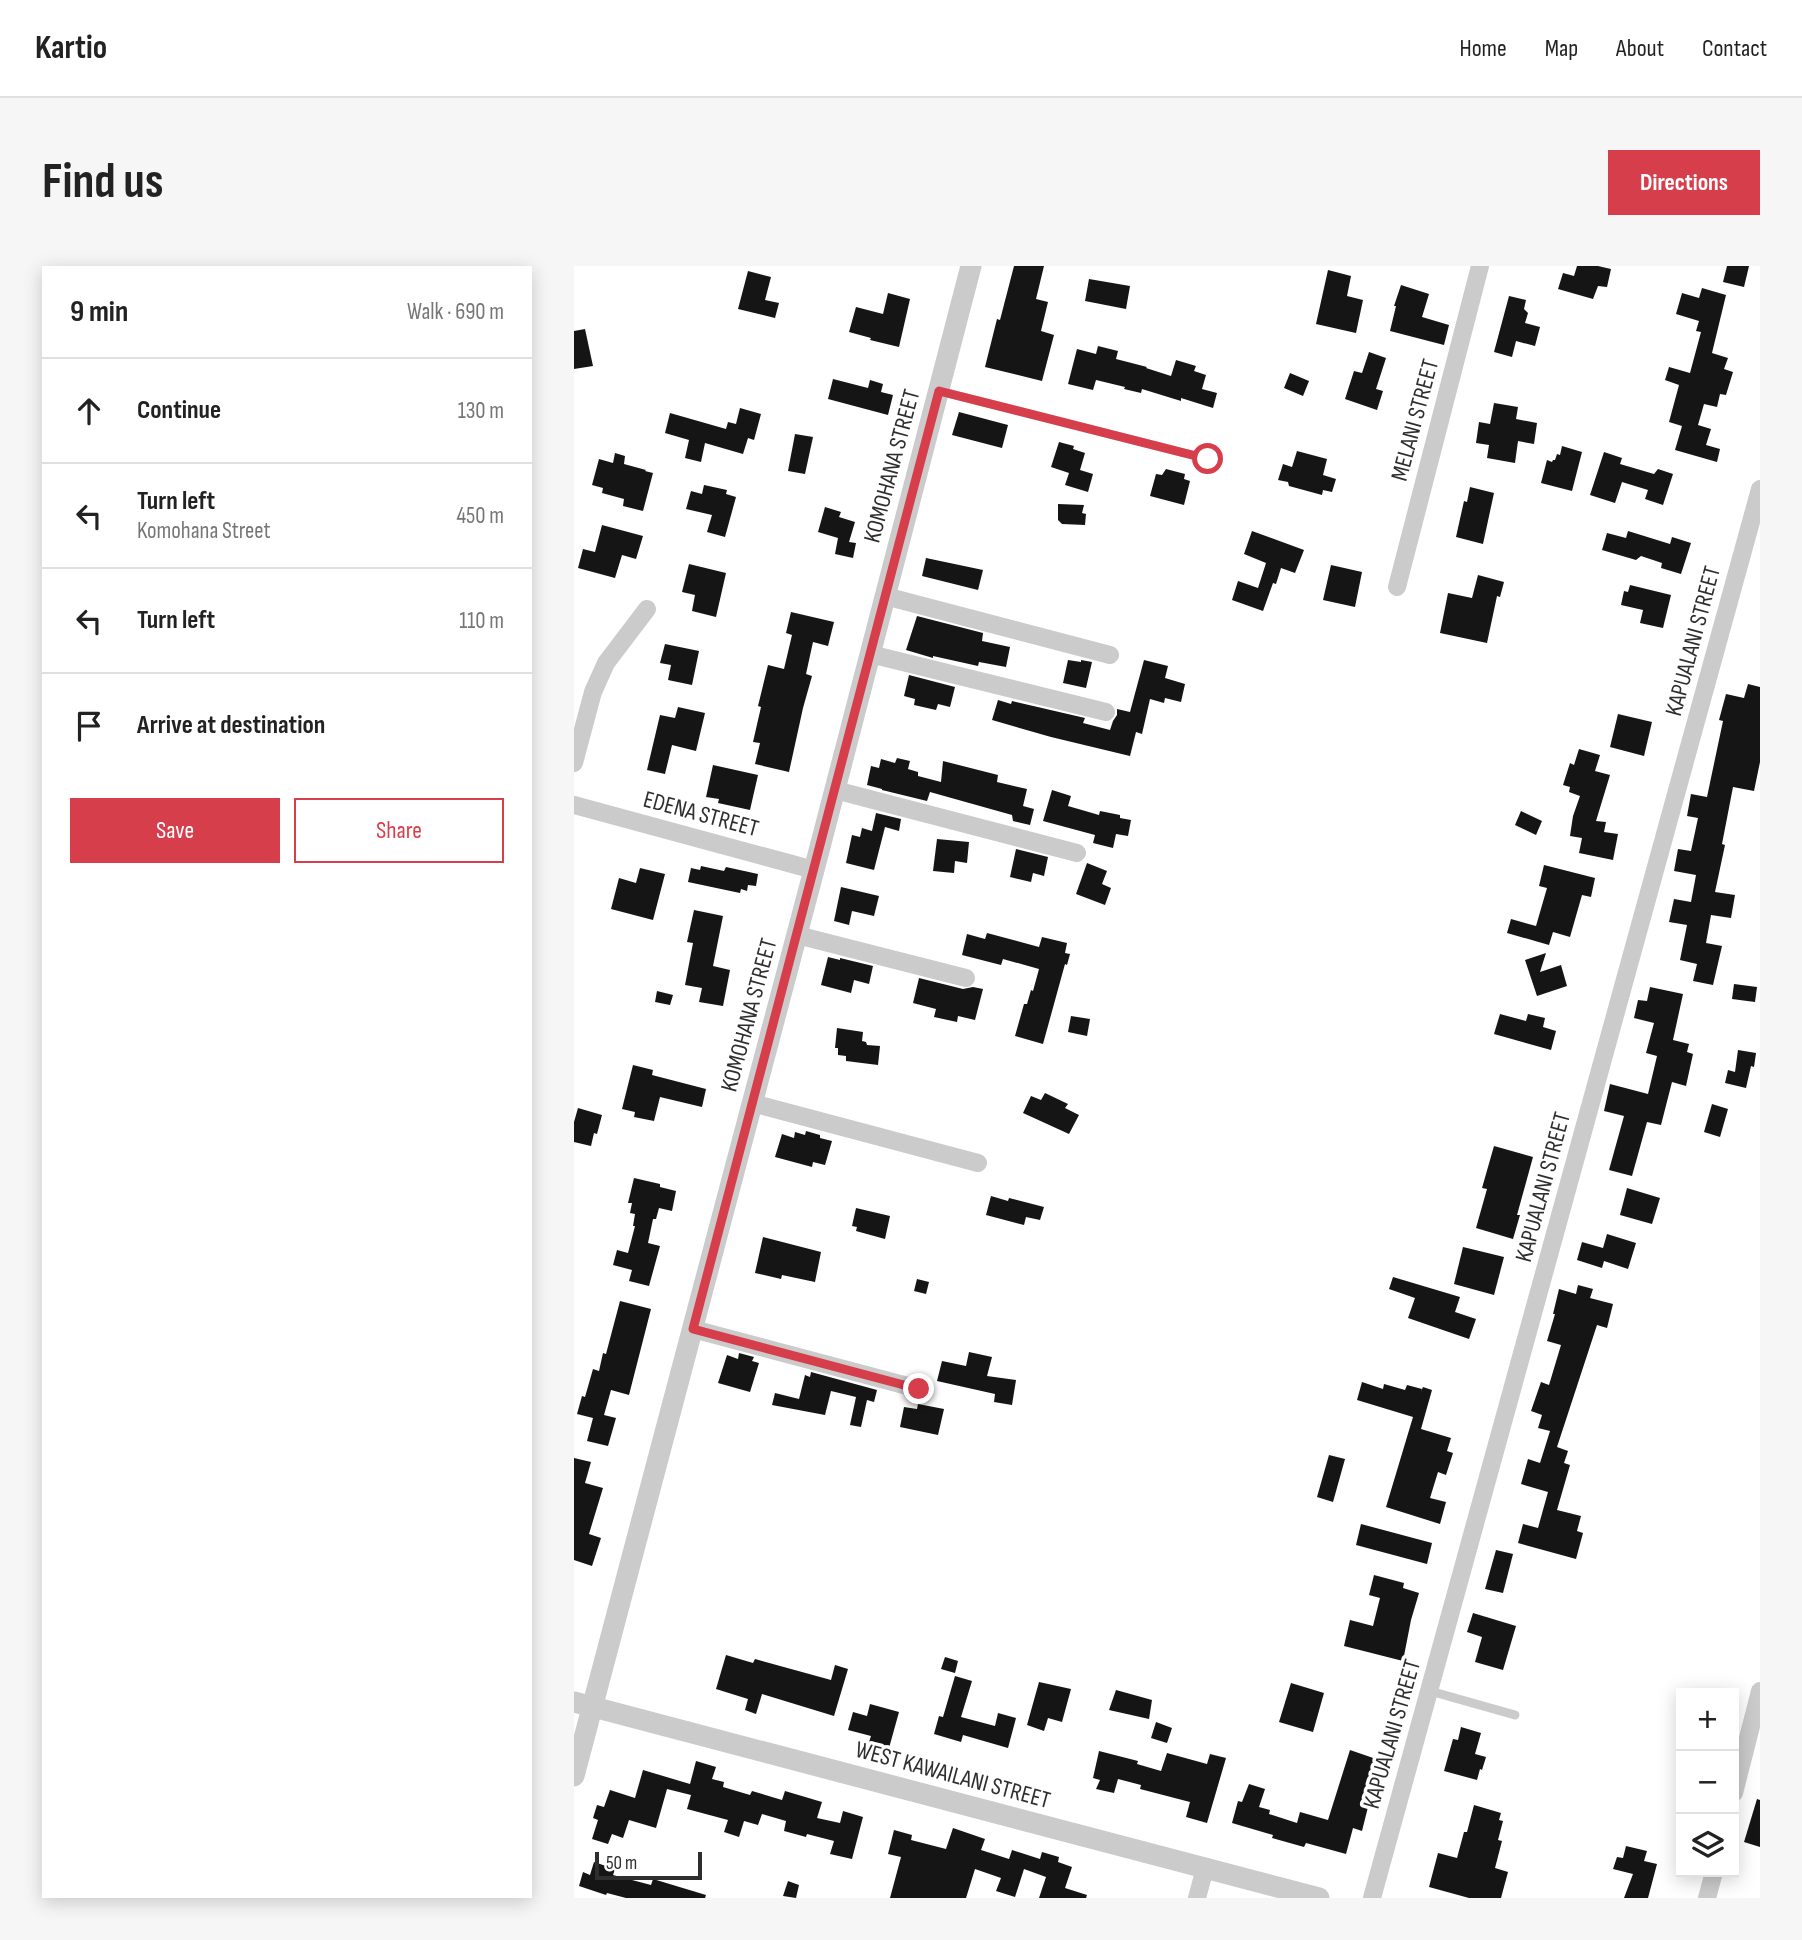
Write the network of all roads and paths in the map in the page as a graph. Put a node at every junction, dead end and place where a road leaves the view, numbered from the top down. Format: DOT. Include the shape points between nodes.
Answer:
graph roads {
  1 [pos="971,266"];
  2 [pos="1480,266"];
  3 [pos="939,391"];
  4 [pos="1208,459"];
  5 [pos="1760,489"];
  6 [pos="1397,587"];
  7 [pos="885,596"];
  8 [pos="647,609"];
  9 [pos="870,654"];
  10 [pos="1111,655"];
  11 [pos="1107,712"];
  12 [pos="574,762"];
  13 [pos="835,790"];
  14 [pos="574,805"];
  15 [pos="1077,853"];
  16 [pos="814,870"];
  17 [pos="797,935"];
  18 [pos="966,978"];
  19 [pos="752,1103"];
  20 [pos="978,1163"];
  21 [pos="693,1329"];
  22 [pos="919,1389"];
  23 [pos="1430,1690"];
  24 [pos="1760,1691"];
  25 [pos="583,1705"];
  26 [pos="1515,1714"];
  27 [pos="1739,1774"];
  28 [pos="574,1776"];
  29 [pos="1205,1868"];
  30 [pos="1713,1877"];
  31 [pos="1197,1898"];
  32 [pos="1319,1898"];
  33 [pos="1372,1898"];
  34 [pos="1707,1898"];
  1 -- 3 [label="street, KOMOHANA STREET"];
  2 -- 6 [label="street, MELANI STREET"];
  3 -- 4 [label="lane"];
  3 -- 7 [label="street, KOMOHANA STREET"];
  5 -- 23 [label="street, KAPUALANI STREET"];
  7 -- 9 [label="street, KOMOHANA STREET"];
  7 -- 10 [label="street"];
  8 -- 12 [label="street" via="606,663"];
  9 -- 11 [label="street"];
  9 -- 13 [label="street, KOMOHANA STREET"];
  13 -- 15 [label="street"];
  13 -- 16 [label="street, KOMOHANA STREET"];
  14 -- 16 [label="street, EDENA STREET"];
  16 -- 17 [label="street, KOMOHANA STREET"];
  17 -- 18 [label="street"];
  17 -- 19 [label="street, KOMOHANA STREET"];
  19 -- 20 [label="street"];
  19 -- 21 [label="street, KOMOHANA STREET"];
  21 -- 22 [label="street"];
  21 -- 25 [label="street, KOMOHANA STREET"];
  23 -- 26 [label="lane"];
  23 -- 33 [label="street, KAPUALANI STREET"];
  24 -- 27 [label="street"];
  25 -- 28 [label="street, KOMOHANA STREET"];
  25 -- 29 [label="street, WEST KAWAILANI STREET"];
  29 -- 31 [label="street"];
  29 -- 32 [label="street, WEST KAWAILANI STREET"];
  30 -- 34 [label="street"];
}
